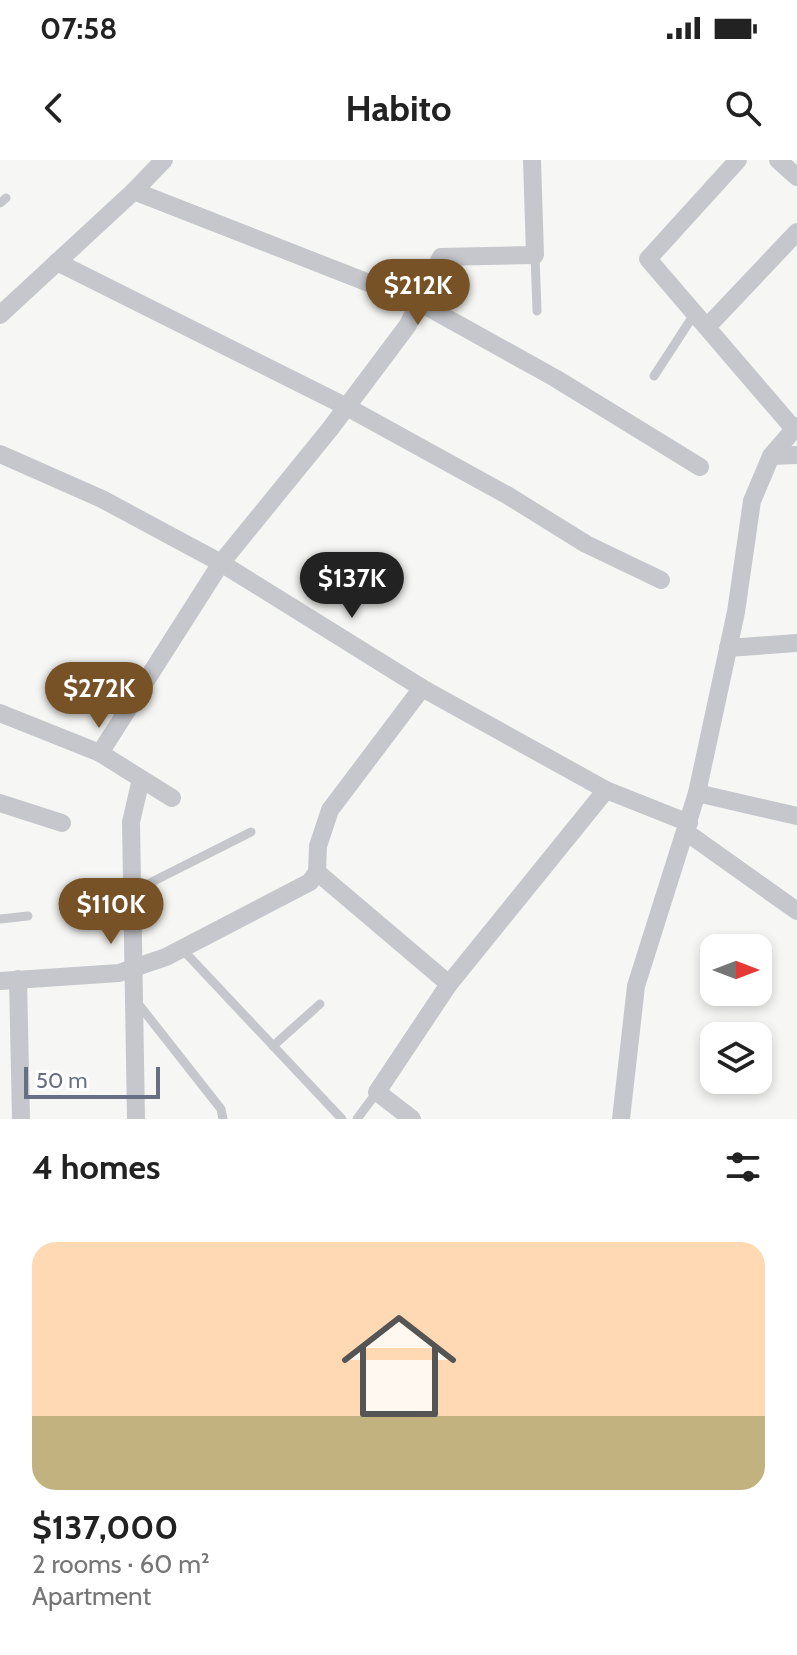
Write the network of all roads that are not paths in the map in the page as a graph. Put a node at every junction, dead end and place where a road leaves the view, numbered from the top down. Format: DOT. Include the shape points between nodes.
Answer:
graph roads {
  1 [pos="164,160"];
  2 [pos="532,160"];
  3 [pos="738,160"];
  4 [pos="778,160"];
  5 [pos="797,177"];
  6 [pos="134,191"];
  7 [pos="797,232"];
  8 [pos="535,255"];
  9 [pos="57,262"];
  10 [pos="420,303"];
  11 [pos="537,311"];
  12 [pos="0,315"];
  13 [pos="701,320"];
  14 [pos="654,376"];
  15 [pos="347,407"];
  16 [pos="796,428"];
  17 [pos="0,454"];
  18 [pos="797,455"];
  19 [pos="771,456"];
  20 [pos="700,467"];
  21 [pos="221,563"];
  22 [pos="661,580"];
  23 [pos="797,643"];
  24 [pos="728,648"];
  25 [pos="422,688"];
  26 [pos="0,713"];
  27 [pos="100,753"];
  28 [pos="141,779"];
  29 [pos="606,790"];
  30 [pos="697,793"];
  31 [pos="172,798"];
  32 [pos="6,809"];
  33 [pos="797,816"];
  34 [pos="62,823"];
  35 [pos="688,827"];
  36 [pos="251,832"];
  37 [pos="317,872"];
  38 [pos="132,892"];
  39 [pos="797,911"];
  40 [pos="28,916"];
  41 [pos="0,919"];
  42 [pos="182,949"];
  43 [pos="133,968"];
  44 [pos="9,980"];
  45 [pos="449,984"];
  46 [pos="134,998"];
  47 [pos="320,1004"];
  48 [pos="273,1046"];
  49 [pos="377,1092"];
  50 [pos="21,1119"];
  51 [pos="136,1119"];
  52 [pos="223,1119"];
  53 [pos="342,1119"];
  54 [pos="357,1119"];
  55 [pos="412,1119"];
  56 [pos="621,1119"];
  1 -- 6 [label="street"];
  2 -- 8 [label="street"];
  3 -- 13 [label="street" via="648,259"];
  4 -- 5 [label="street"];
  6 -- 9 [label="street"];
  6 -- 10 [label="street"];
  7 -- 13 [label="street"];
  8 -- 10 [label="street" via="441,257"];
  8 -- 11 [label="lane"];
  9 -- 12 [label="street"];
  9 -- 15 [label="street"];
  10 -- 15 [label="street"];
  10 -- 20 [label="street"];
  13 -- 14 [label="lane"];
  13 -- 16 [label="street"];
  15 -- 21 [label="street"];
  15 -- 22 [label="street" via="586,544"];
  16 -- 19 [label="street"];
  17 -- 21 [label="street" via="102,499"];
  18 -- 19 [label="street"];
  19 -- 24 [label="street" via="752,501"];
  21 -- 25 [label="street"];
  21 -- 27 [label="street"];
  23 -- 24 [label="street"];
  24 -- 30 [label="street"];
  25 -- 29 [label="street"];
  25 -- 37 [label="street" via="330,810 318,846"];
  26 -- 27 [label="street"];
  27 -- 28 [label="street"];
  28 -- 31 [label="street"];
  28 -- 38 [label="street" via="131,822"];
  29 -- 35 [label="street"];
  29 -- 45 [label="street"];
  30 -- 33 [label="street"];
  30 -- 35 [label="street"];
  32 -- 34 [label="street"];
  35 -- 39 [label="street"];
  35 -- 56 [label="street" via="636,986"];
  36 -- 38 [label="lane"];
  37 -- 42 [label="street" via="310,882"];
  37 -- 45 [label="street"];
  38 -- 43 [label="street"];
  40 -- 41 [label="lane"];
  42 -- 43 [label="street"];
  42 -- 48 [label="lane"];
  43 -- 44 [label="street"];
  43 -- 46 [label="street"];
  44 -- 50 [label="street"];
  45 -- 49 [label="street"];
  46 -- 51 [label="street"];
  46 -- 52 [label="lane" via="221,1109"];
  47 -- 48 [label="lane"];
  48 -- 53 [label="lane"];
  49 -- 54 [label="lane"];
  49 -- 55 [label="street"];
}
